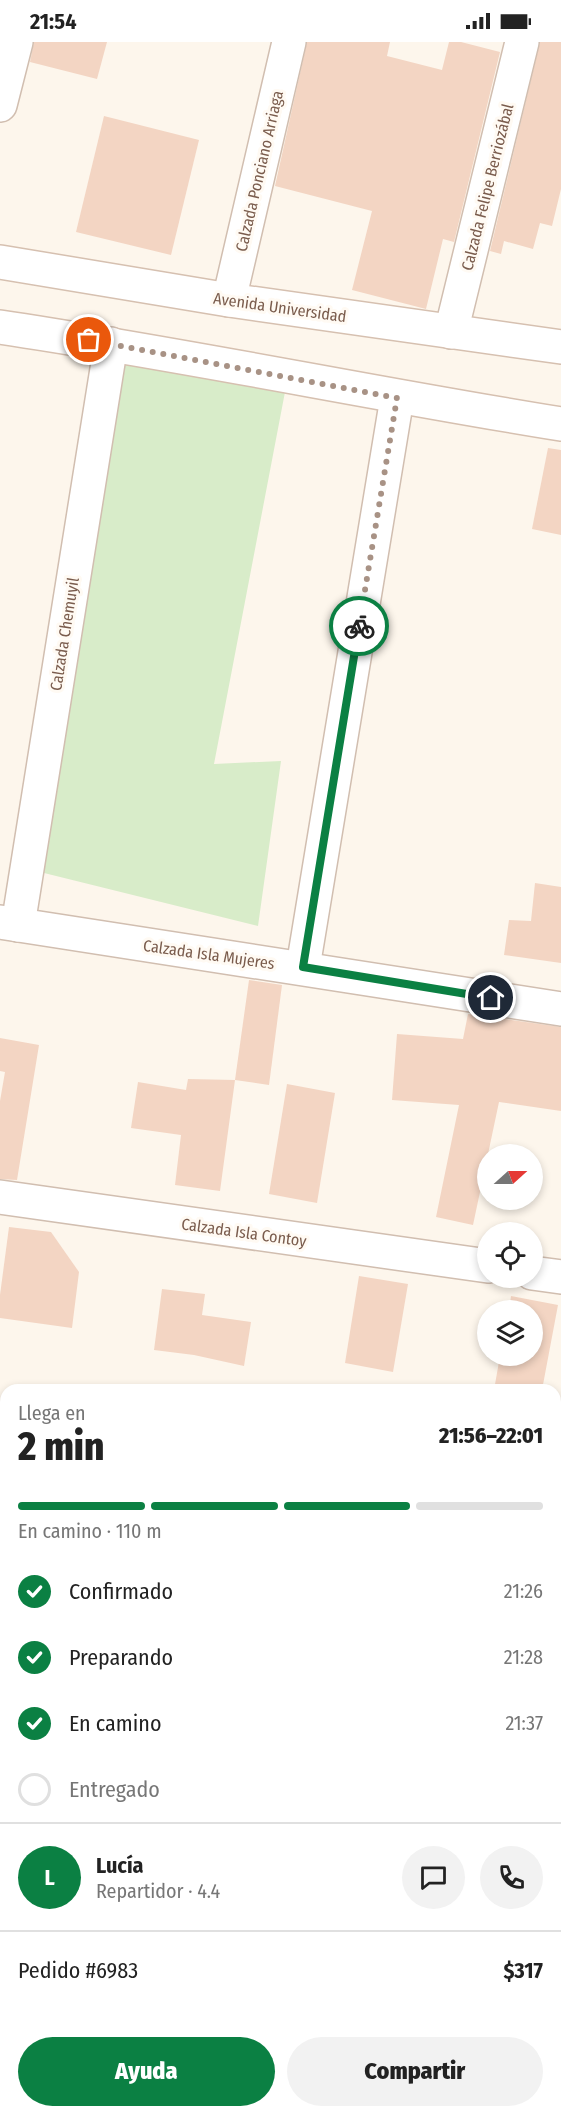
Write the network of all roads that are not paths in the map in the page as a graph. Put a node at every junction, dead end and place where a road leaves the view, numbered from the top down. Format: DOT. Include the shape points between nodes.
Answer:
graph roads {
  1 [pos="15,42"];
  2 [pos="289,42"];
  3 [pos="522,42"];
  4 [pos="0,105"];
  5 [pos="0,262"];
  6 [pos="230,300"];
  7 [pos="0,327"];
  8 [pos="451,332"];
  9 [pos="111,344"];
  10 [pos="561,347"];
  11 [pos="397,398"];
  12 [pos="561,424"];
  13 [pos="9,924"];
  14 [pos="303,967"];
  15 [pos="561,1009"];
  16 [pos="0,1197"];
  17 [pos="477,1264"];
  18 [pos="543,1275"];
  19 [pos="561,1277"];
  1 -- 4 [label="street"];
  2 -- 6 [label="street, Calzada Ponciano Arriaga"];
  3 -- 8 [label="street, Calzada Felipe Berriozábal"];
  5 -- 6 [label="street, Avenida Universidad"];
  6 -- 8 [label="street, Avenida Universidad"];
  7 -- 9 [label="street"];
  8 -- 10 [label="street, Avenida Universidad"];
  9 -- 11 [label="street"];
  9 -- 13 [label="street, Calzada Chemuyil"];
  11 -- 12 [label="street"];
  11 -- 14 [label="street"];
  13 -- 14 [label="street, Calzada Isla Mujeres"];
  14 -- 15 [label="street, Calzada Isla Mujeres"];
  16 -- 17 [label="street, Calzada Isla Contoy"];
  18 -- 19 [label="street"];
}
